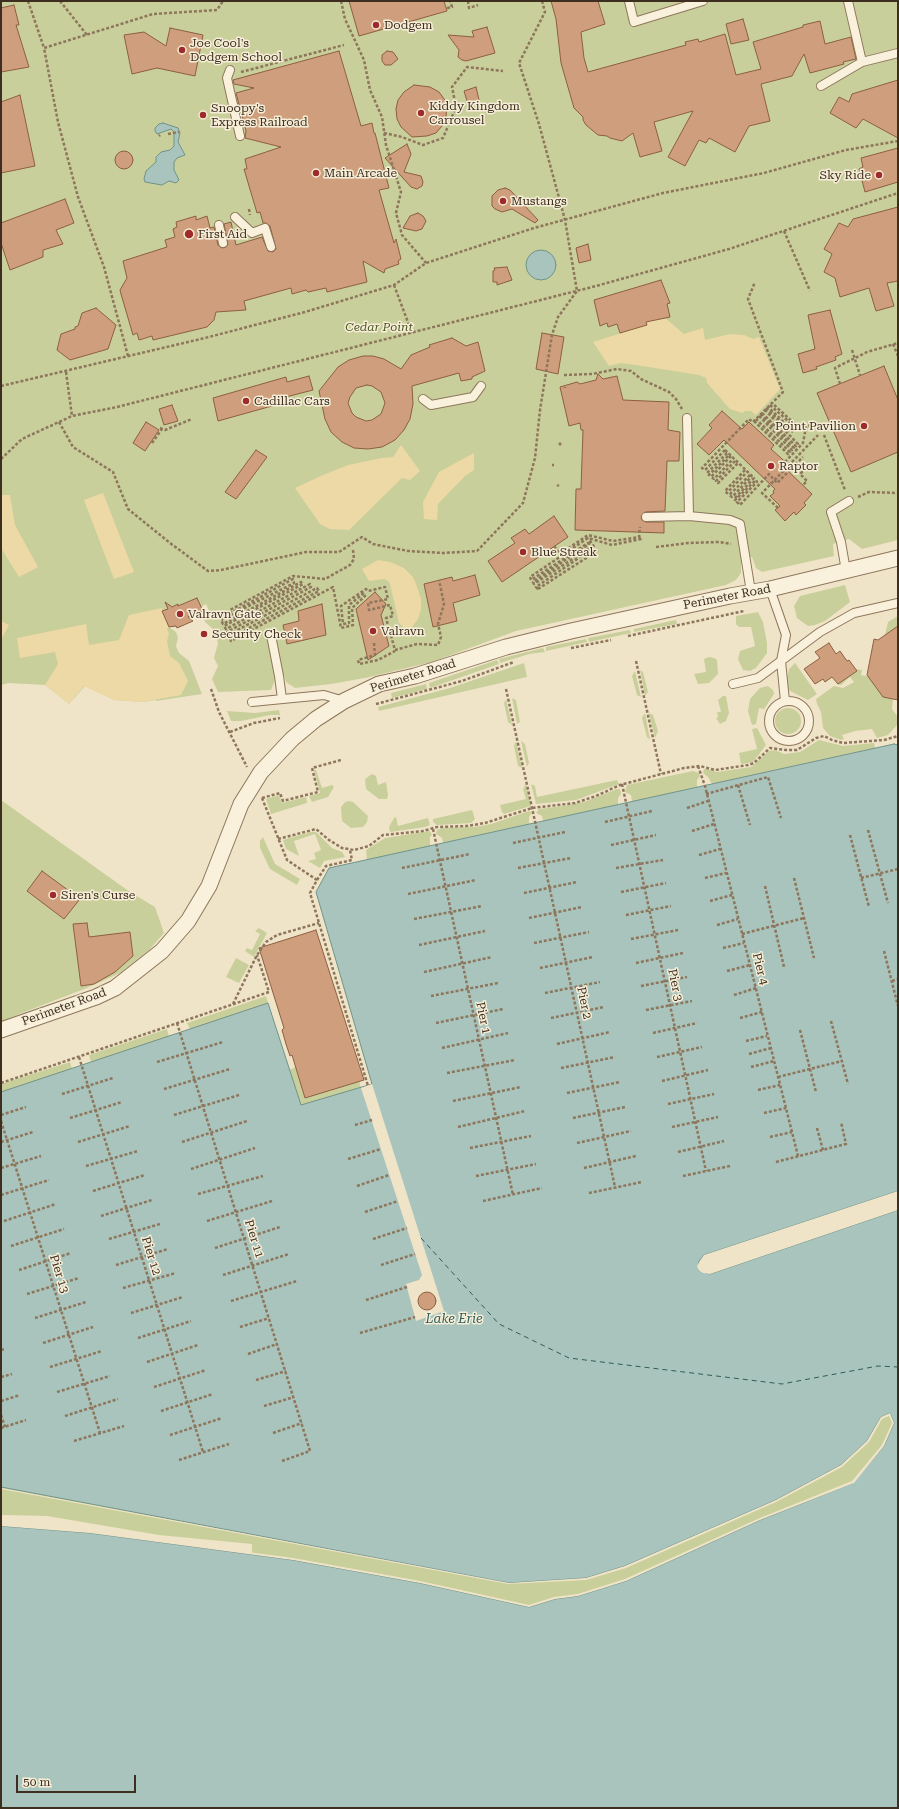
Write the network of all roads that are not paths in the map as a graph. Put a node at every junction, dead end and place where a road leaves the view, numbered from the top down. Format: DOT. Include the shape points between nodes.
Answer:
graph roads {
  1 [pos="629,1"];
  2 [pos="703,1"];
  3 [pos="848,1"];
  4 [pos="898,53"];
  5 [pos="862,62"];
  6 [pos="230,70"];
  7 [pos="821,86"];
  8 [pos="240,136"];
  9 [pos="235,217"];
  10 [pos="219,225"];
  11 [pos="223,243"];
  12 [pos="271,247"];
  13 [pos="481,386"];
  14 [pos="423,399"];
  15 [pos="687,418"];
  16 [pos="849,501"];
  17 [pos="689,516"];
  18 [pos="643,519"];
  19 [pos="898,558"];
  20 [pos="846,571"];
  21 [pos="770,589"];
  22 [pos="751,592"];
  23 [pos="898,603"];
  24 [pos="271,635"];
  25 [pos="781,661"];
  26 [pos="733,684"];
  27 [pos="282,699"];
  28 [pos="344,701"];
  29 [pos="785,701"];
  30 [pos="252,702"];
  31 [pos="1,1030"];
  1 -- 2 [label="lane" via="634,22"];
  3 -- 5 [label="lane"];
  4 -- 5 [label="lane"];
  5 -- 7 [label="lane"];
  6 -- 8 [label="lane" via="227,78"];
  9 -- 12 [label="lane" via="252,233 265,228"];
  10 -- 11 [label="lane"];
  13 -- 14 [label="lane" via="473,397 432,405"];
  15 -- 17 [label="lane"];
  16 -- 20 [label="lane" via="831,512 841,542"];
  17 -- 18 [label="lane"];
  17 -- 22 [label="lane" via="730,520 740,524"];
  19 -- 20 [label="street, Perimeter Road"];
  20 -- 21 [label="street, Perimeter Road"];
  21 -- 22 [label="street, Perimeter Road"];
  21 -- 25 [label="lane" via="786,635"];
  22 -- 28 [label="street, Perimeter Road" via="506,647 415,676 379,684"];
  23 -- 25 [label="lane" via="854,613 820,632"];
  24 -- 27 [label="lane"];
  25 -- 26 [label="lane" via="758,678"];
  25 -- 29 [label="lane"];
  27 -- 28 [label="lane" via="324,695"];
  27 -- 30 [label="lane"];
  28 -- 31 [label="street, Perimeter Road" via="292,739 261,772 259,788 241,804 209,886 188,921 162,951 115,988"];
  29 -- 29 [label="lane" via="773,709 769,723 776,736 789,741 803,735 809,722 805,708 799,703"];
}
